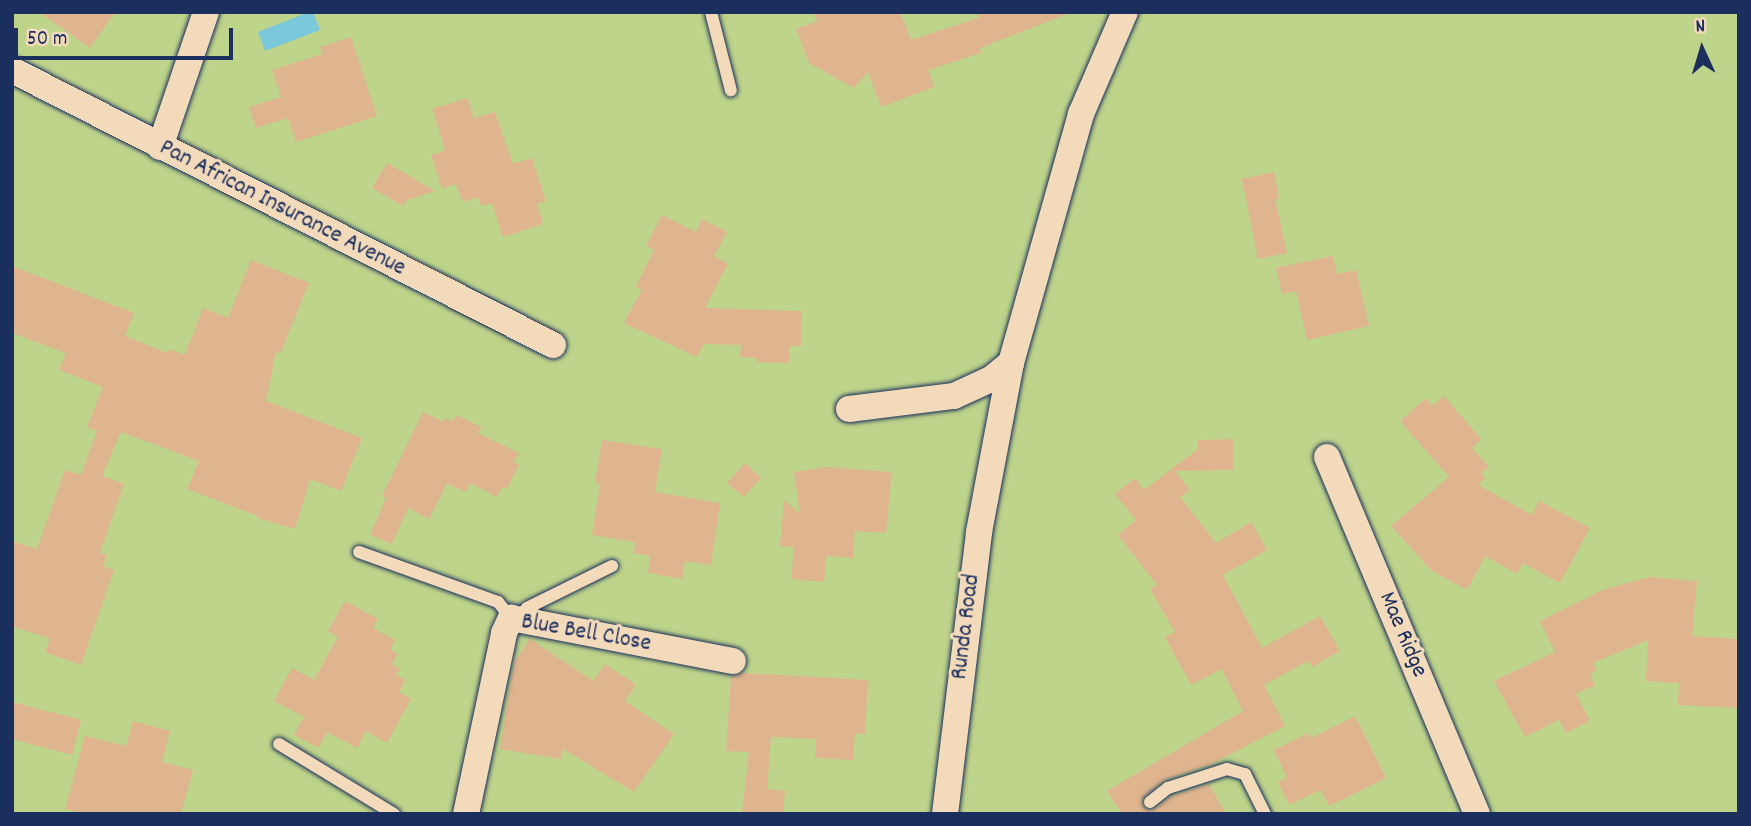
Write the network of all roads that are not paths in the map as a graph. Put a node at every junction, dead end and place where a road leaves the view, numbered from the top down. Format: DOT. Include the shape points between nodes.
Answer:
graph roads {
  1 [pos="206,12"];
  2 [pos="711,12"];
  3 [pos="1125,12"];
  4 [pos="12,70"];
  5 [pos="730,91"];
  6 [pos="160,147"];
  7 [pos="553,345"];
  8 [pos="1011,363"];
  9 [pos="849,409"];
  10 [pos="1326,457"];
  11 [pos="359,552"];
  12 [pos="612,566"];
  13 [pos="511,618"];
  14 [pos="733,661"];
  15 [pos="279,744"];
  16 [pos="1150,802"];
  17 [pos="394,814"];
  18 [pos="466,814"];
  19 [pos="945,814"];
  20 [pos="1265,814"];
  21 [pos="1477,814"];
  1 -- 6 [label="street"];
  2 -- 5 [label="lane"];
  3 -- 8 [label="street, Runda Road" via="1081,114"];
  4 -- 6 [label="street, Pan African Insurance Avenue"];
  6 -- 7 [label="street, Pan African Insurance Avenue"];
  8 -- 9 [label="street" via="991,379 954,396"];
  8 -- 19 [label="street, Runda Road" via="979,532"];
  10 -- 21 [label="street, Mae Ridge"];
  11 -- 13 [label="lane" via="498,602"];
  12 -- 13 [label="lane"];
  13 -- 14 [label="street, Blue Bell Close"];
  13 -- 18 [label="street, Blue Bell Close"];
  15 -- 17 [label="lane"];
  16 -- 20 [label="lane" via="1168,788 1227,768 1245,774"];
}
